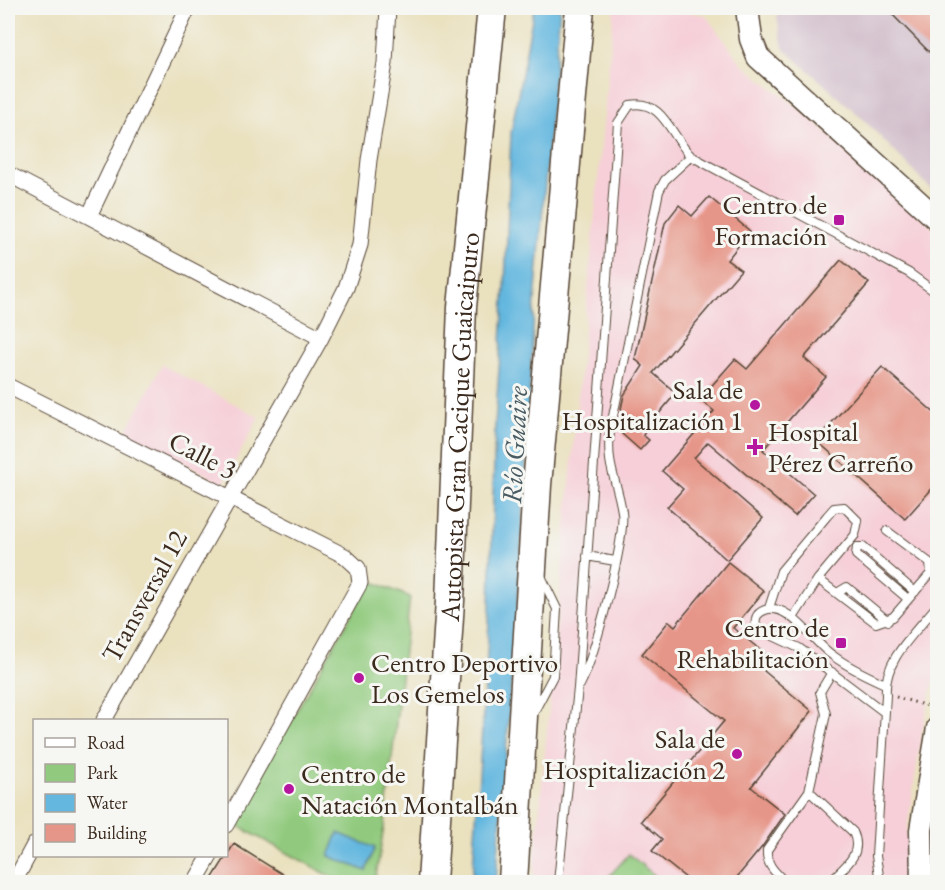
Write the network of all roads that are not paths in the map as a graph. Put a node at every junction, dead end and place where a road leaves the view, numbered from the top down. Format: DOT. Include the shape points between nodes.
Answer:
graph roads {
  1 [pos="188,8"];
  2 [pos="388,8"];
  3 [pos="492,8"];
  4 [pos="580,8"];
  5 [pos="747,8"];
  6 [pos="691,156"];
  7 [pos="8,174"];
  8 [pos="89,216"];
  9 [pos="938,220"];
  10 [pos="938,294"];
  11 [pos="321,338"];
  12 [pos="8,386"];
  13 [pos="229,497"];
  14 [pos="887,531"];
  15 [pos="587,556"];
  16 [pos="615,561"];
  17 [pos="818,579"];
  18 [pos="915,592"];
  19 [pos="908,599"];
  20 [pos="938,604"];
  21 [pos="769,608"];
  22 [pos="793,618"];
  23 [pos="832,672"];
  24 [pos="885,684"];
  25 [pos="578,688"];
  26 [pos="884,712"];
  27 [pos="105,719"];
  28 [pos="938,728"];
  29 [pos="809,791"];
  30 [pos="228,821"];
  31 [pos="33,847"];
  32 [pos="209,857"];
  33 [pos="14,882"];
  34 [pos="195,882"];
  35 [pos="432,882"];
  36 [pos="513,882"];
  37 [pos="558,882"];
  38 [pos="785,882"];
  39 [pos="829,882"];
  40 [pos="880,882"];
  41 [pos="922,882"];
  1 -- 8 [label="street"];
  2 -- 11 [label="street, Transversal 12" via="385,63 360,245 346,288"];
  3 -- 35 [label="highway, Autopista Gran Cacique Guaicaipuro" via="462,307 450,601"];
  4 -- 36 [label="highway" via="532,565"];
  5 -- 9 [label="main road" via="758,57"];
  6 -- 10 [label="lane" via="909,273"];
  6 -- 15 [label="lane" via="664,117 646,104 630,105 623,112 618,123"];
  6 -- 16 [label="lane" via="658,191 610,431 608,455 622,512"];
  7 -- 8 [label="street"];
  8 -- 11 [label="street"];
  11 -- 13 [label="street, Transversal 12"];
  12 -- 13 [label="street, Calle 3"];
  13 -- 27 [label="street, Transversal 12"];
  13 -- 30 [label="street, Calle 3" via="345,556 358,568 360,583"];
  14 -- 18 [label="lane" via="930,563 931,573"];
  15 -- 16 [label="lane"];
  15 -- 25 [label="lane"];
  16 -- 25 [label="lane" via="594,647"];
  17 -- 19 [label="lane" via="876,624 888,621"];
  17 -- 21 [label="lane" via="859,528 858,521 844,507 834,508 826,516 781,571"];
  17 -- 22 [label="lane"];
  18 -- 19 [label="lane"];
  18 -- 19 [label="lane" via="863,547 857,547 856,555"];
  20 -- 24 [label="lane" via="892,660"];
  21 -- 22 [label="lane"];
  21 -- 23 [label="lane" via="755,618 756,628 799,648"];
  22 -- 24 [label="lane" via="830,654"];
  23 -- 26 [label="lane"];
  23 -- 29 [label="lane" via="820,692 826,714"];
  24 -- 26 [label="lane"];
  25 -- 37 [label="lane"];
  26 -- 40 [label="lane" via="876,856"];
  28 -- 41 [label="main road" via="921,830"];
  29 -- 38 [label="lane" via="767,850 770,867"];
  29 -- 39 [label="lane" via="856,839 854,857"];
  31 -- 33 [label="street"];
  32 -- 34 [label="street"];
}
